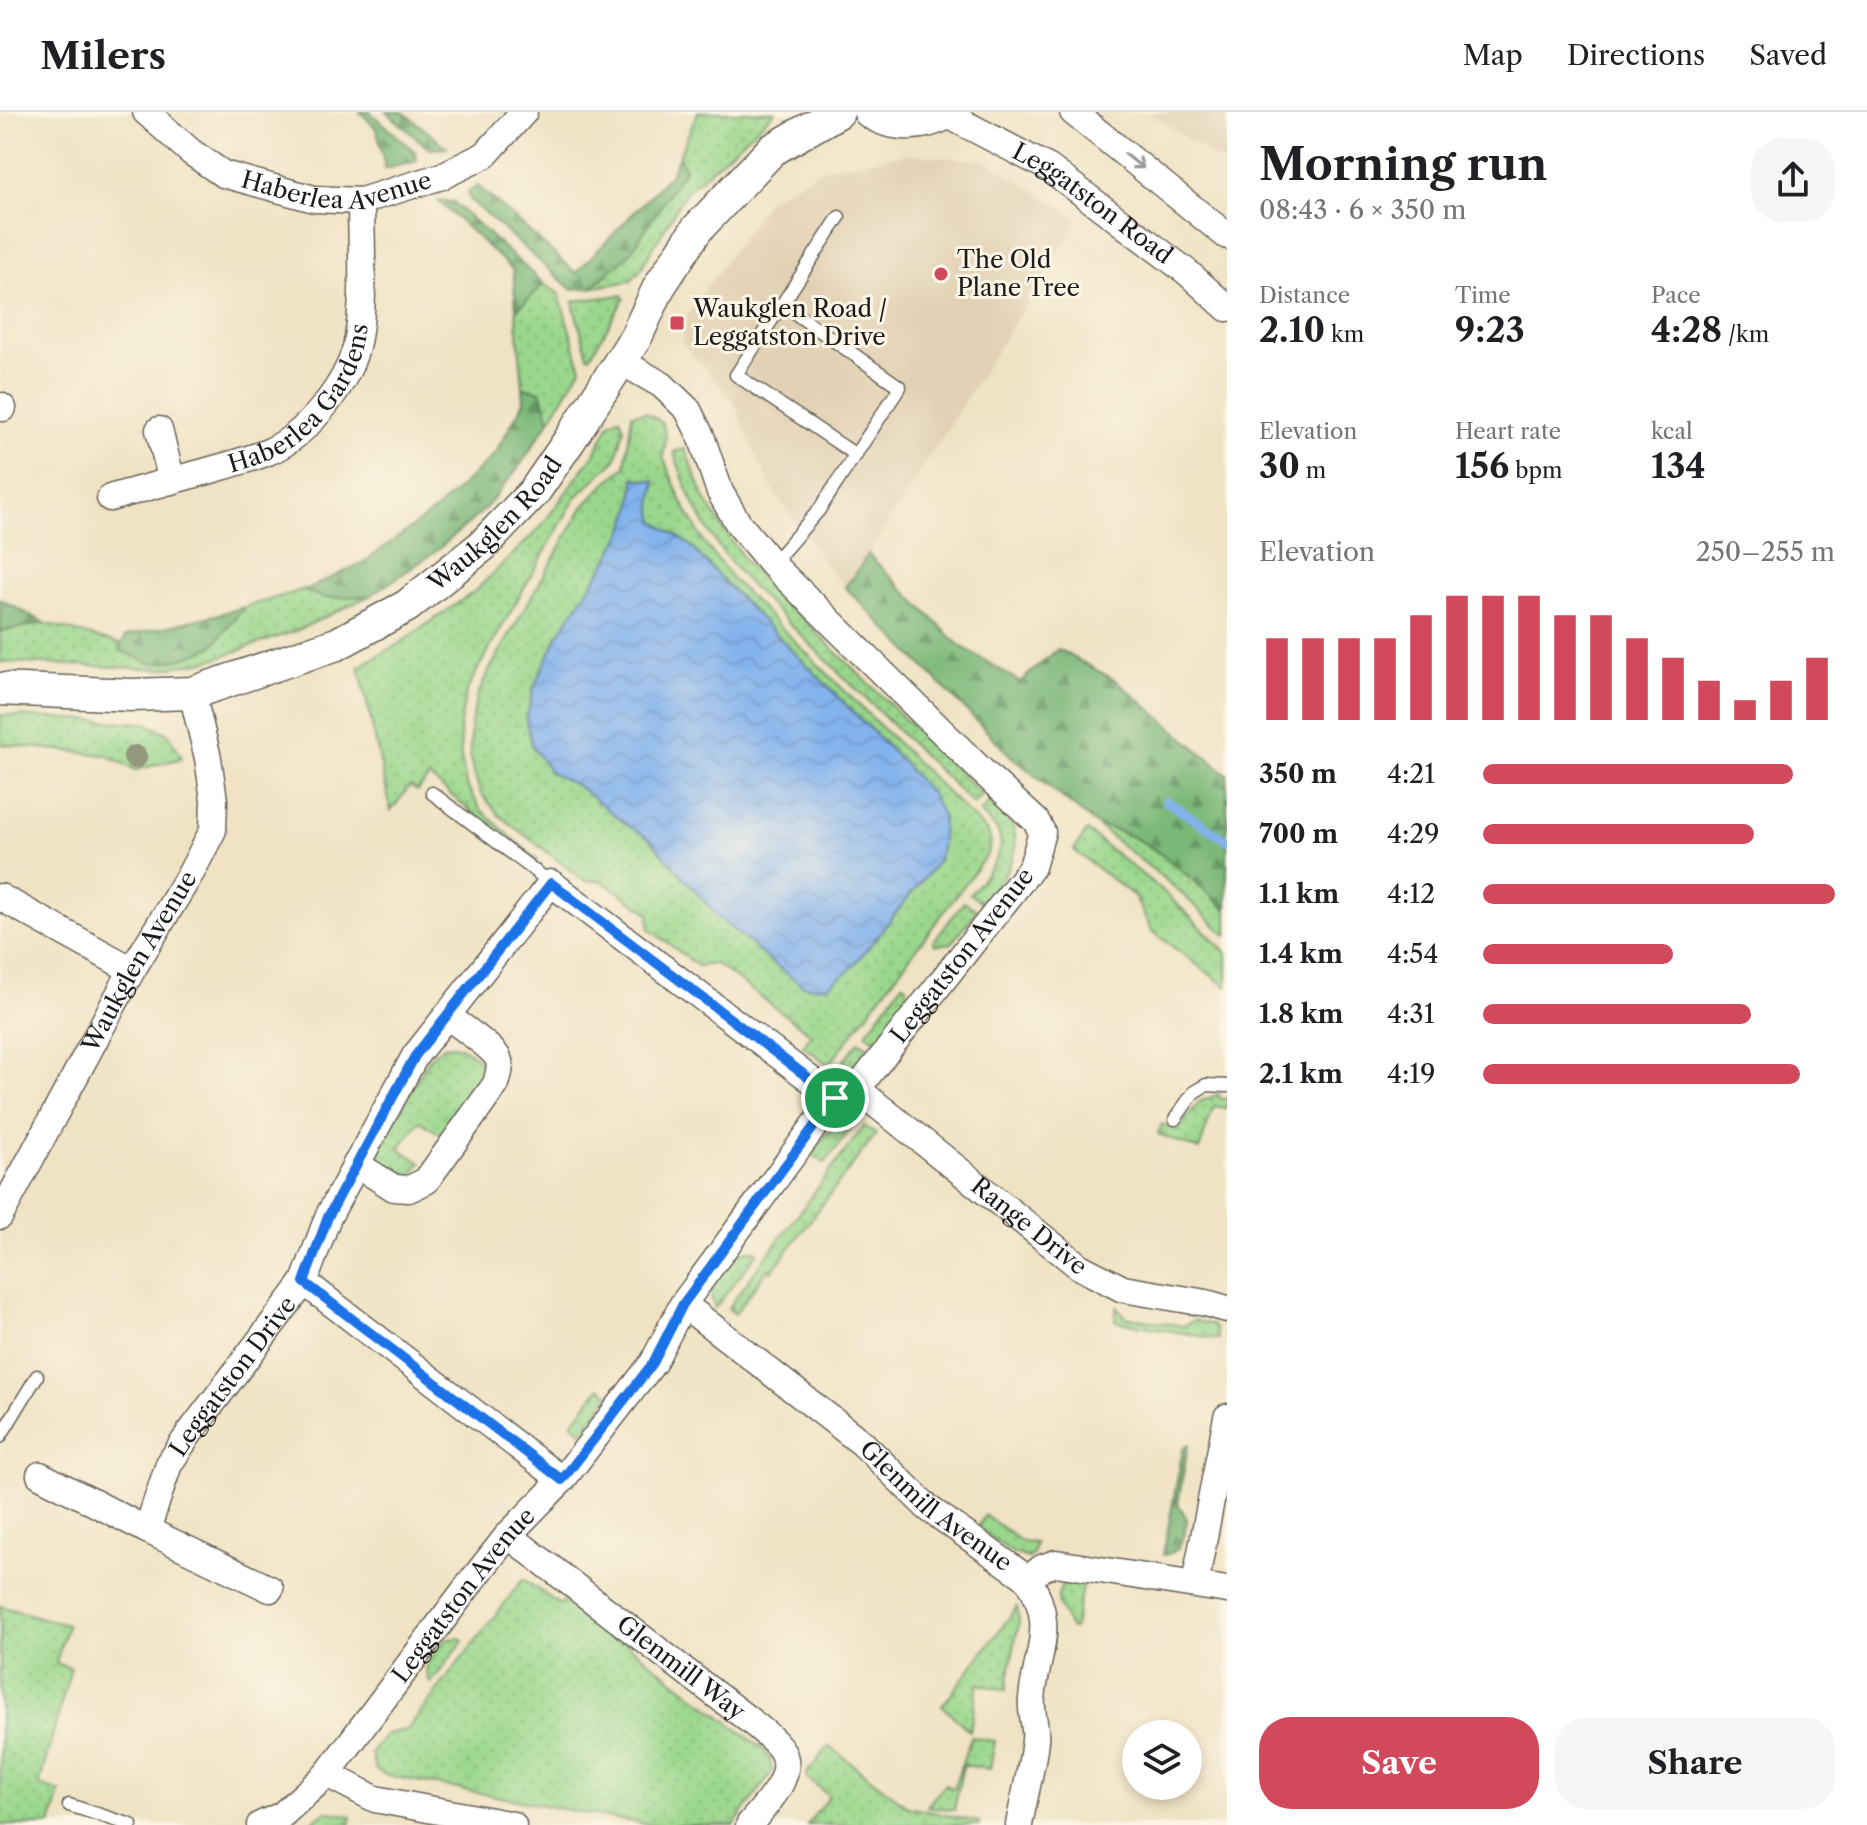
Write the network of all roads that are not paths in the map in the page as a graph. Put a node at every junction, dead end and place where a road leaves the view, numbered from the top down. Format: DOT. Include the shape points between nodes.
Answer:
graph roads {
  1 [pos="146,112"];
  2 [pos="524,112"];
  3 [pos="838,112"];
  4 [pos="870,112"];
  5 [pos="1073,112"];
  6 [pos="947,113"];
  7 [pos="361,201"];
  8 [pos="839,217"];
  9 [pos="1227,236"];
  10 [pos="782,304"];
  11 [pos="1227,308"];
  12 [pos="620,361"];
  13 [pos="159,430"];
  14 [pos="856,455"];
  15 [pos="172,481"];
  16 [pos="110,498"];
  17 [pos="772,564"];
  18 [pos="0,689"];
  19 [pos="192,693"];
  20 [pos="432,793"];
  21 [pos="551,883"];
  22 [pos="0,897"];
  23 [pos="132,970"];
  24 [pos="447,1016"];
  25 [pos="1227,1086"];
  26 [pos="846,1094"];
  27 [pos="1175,1119"];
  28 [pos="356,1164"];
  29 [pos="0,1216"];
  30 [pos="304,1282"];
  31 [pos="683,1304"];
  32 [pos="1227,1309"];
  33 [pos="37,1376"];
  34 [pos="1227,1417"];
  35 [pos="0,1437"];
  36 [pos="40,1475"];
  37 [pos="562,1480"];
  38 [pos="147,1530"];
  39 [pos="508,1535"];
  40 [pos="1028,1579"];
  41 [pos="1195,1584"];
  42 [pos="270,1589"];
  43 [pos="1227,1590"];
  44 [pos="327,1774"];
  45 [pos="69,1805"];
  46 [pos="131,1825"];
  47 [pos="260,1825"];
  48 [pos="513,1825"];
  49 [pos="749,1825"];
  50 [pos="1019,1825"];
  1 -- 7 [label="street, Haberlea Avenue" via="223,174 314,199"];
  2 -- 7 [label="street, Haberlea Avenue" via="485,155 442,176"];
  3 -- 12 [label="street, Waukglen Road" via="772,150 697,229"];
  4 -- 6 [label="street" via="882,120 912,125"];
  5 -- 9 [label="street, one-way"];
  6 -- 11 [label="street, Leggatston Road" via="1049,168"];
  7 -- 15 [label="street, Haberlea Gardens" via="356,347 329,402 271,451"];
  8 -- 10 [label="lane"];
  10 -- 14 [label="lane" via="900,387"];
  10 -- 14 [label="lane" via="736,375"];
  12 -- 17 [label="street, Leggatston Avenue" via="662,385 688,410 720,492"];
  12 -- 19 [label="street, Waukglen Road" via="534,492 482,546 407,606 337,644"];
  13 -- 15 [label="street"];
  14 -- 17 [label="lane" via="819,510"];
  15 -- 16 [label="street, Haberlea Gardens"];
  17 -- 26 [label="street, Leggatston Avenue" via="1042,832 1032,867"];
  18 -- 19 [label="street, Waukglen Road"];
  19 -- 23 [label="street, Waukglen Avenue" via="208,758 213,830"];
  20 -- 21 [label="lane"];
  21 -- 24 [label="street, Leggatston Drive"];
  21 -- 26 [label="street"];
  22 -- 23 [label="street"];
  23 -- 29 [label="street, Waukglen Avenue"];
  24 -- 28 [label="street, Leggatston Drive" via="415,1056"];
  24 -- 28 [label="street" via="498,1058 496,1084 426,1181 409,1189 394,1188"];
  25 -- 27 [label="lane" via="1206,1085 1194,1092"];
  26 -- 31 [label="street, Leggatston Avenue"];
  26 -- 32 [label="street, Range Drive" via="1080,1267 1123,1289"];
  28 -- 30 [label="street, Leggatston Drive" via="328,1217"];
  30 -- 37 [label="street"];
  30 -- 38 [label="street, Leggatston Drive" via="169,1464"];
  31 -- 37 [label="street, Leggatston Avenue" via="653,1363"];
  31 -- 40 [label="street, Glenmill Avenue" via="862,1443 928,1508"];
  33 -- 35 [label="lane"];
  34 -- 41 [label="street"];
  36 -- 38 [label="street"];
  37 -- 39 [label="street, Leggatston Avenue"];
  38 -- 42 [label="street"];
  39 -- 44 [label="street, Leggatston Avenue"];
  39 -- 49 [label="street, Glenmill Way" via="781,1749 785,1769 780,1785"];
  40 -- 41 [label="street" via="1056,1563"];
  40 -- 50 [label="street, Glenmill Avenue" via="1043,1613 1043,1645 1031,1700 1036,1738"];
  41 -- 43 [label="street"];
  44 -- 47 [label="street, Leggatston Avenue" via="282,1815"];
  44 -- 48 [label="street" via="375,1799"];
  45 -- 46 [label="lane"];
}
